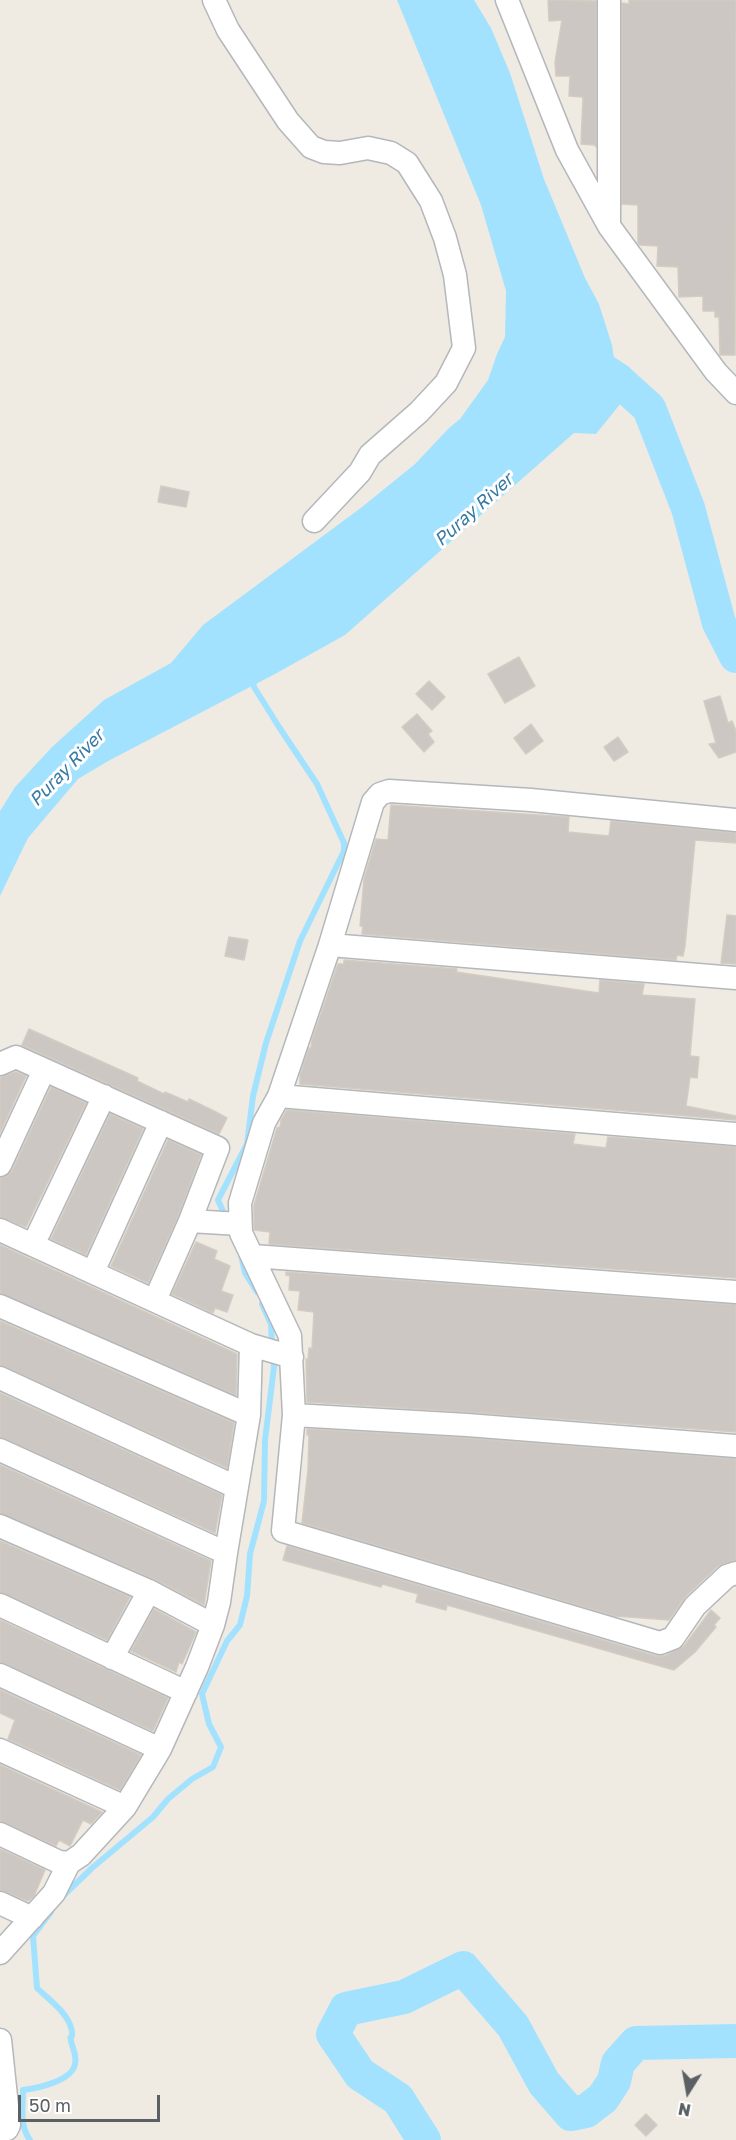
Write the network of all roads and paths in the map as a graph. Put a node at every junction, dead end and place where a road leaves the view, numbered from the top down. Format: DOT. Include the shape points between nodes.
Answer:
graph roads {
  1 [pos="214,0"];
  2 [pos="507,0"];
  3 [pos="609,0"];
  4 [pos="609,226"];
  5 [pos="736,393"];
  6 [pos="314,521"];
  7 [pos="736,820"];
  8 [pos="330,945"];
  9 [pos="736,978"];
  10 [pos="0,1064"];
  11 [pos="44,1070"];
  12 [pos="104,1096"];
  13 [pos="279,1096"];
  14 [pos="161,1122"];
  15 [pos="736,1134"];
  16 [pos="0,1165"];
  17 [pos="218,1223"];
  18 [pos="0,1230"];
  19 [pos="33,1245"];
  20 [pos="253,1256"];
  21 [pos="93,1272"];
  22 [pos="736,1292"];
  23 [pos="155,1300"];
  24 [pos="0,1306"];
  25 [pos="271,1351"];
  26 [pos="0,1378"];
  27 [pos="249,1415"];
  28 [pos="294,1415"];
  29 [pos="736,1446"];
  30 [pos="0,1450"];
  31 [pos="236,1487"];
  32 [pos="0,1526"];
  33 [pos="226,1553"];
  34 [pos="736,1573"];
  35 [pos="148,1591"];
  36 [pos="0,1605"];
  37 [pos="213,1625"];
  38 [pos="112,1658"];
  39 [pos="0,1676"];
  40 [pos="186,1692"];
  41 [pos="160,1749"];
  42 [pos="0,1750"];
  43 [pos="124,1807"];
  44 [pos="0,1834"];
  45 [pos="69,1863"];
  46 [pos="0,1903"];
  47 [pos="32,1918"];
  48 [pos="0,1953"];
  49 [pos="1,2048"];
  50 [pos="0,2130"];
  1 -- 6 [label="street" via="228,30 288,121 311,147 340,153 368,148 391,153 407,163 431,201 455,275 464,348 446,382 370,455 360,472"];
  2 -- 4 [label="street" via="567,150"];
  3 -- 4 [label="street"];
  4 -- 5 [label="street" via="716,372"];
  7 -- 8 [label="street" via="388,791 373,802"];
  8 -- 9 [label="street"];
  8 -- 13 [label="street"];
  10 -- 11 [label="street" via="16,1057"];
  11 -- 12 [label="street"];
  11 -- 16 [label="street"];
  12 -- 14 [label="street"];
  12 -- 19 [label="street"];
  13 -- 15 [label="street"];
  13 -- 17 [label="street" via="264,1123 240,1199"];
  14 -- 17 [label="street" via="218,1148"];
  14 -- 21 [label="street"];
  17 -- 20 [label="street" via="241,1233"];
  17 -- 23 [label="street"];
  18 -- 19 [label="street"];
  19 -- 21 [label="street"];
  20 -- 22 [label="street"];
  20 -- 25 [label="street" via="290,1336"];
  21 -- 23 [label="street"];
  23 -- 25 [label="street"];
  24 -- 27 [label="street"];
  25 -- 27 [label="street"];
  25 -- 28 [label="street"];
  26 -- 31 [label="street"];
  27 -- 31 [label="street"];
  28 -- 29 [label="street"];
  28 -- 34 [label="street" via="283,1531 660,1643 673,1638 695,1606 727,1576"];
  30 -- 33 [label="street"];
  31 -- 33 [label="street"];
  32 -- 35 [label="street"];
  33 -- 37 [label="street"];
  35 -- 37 [label="street"];
  35 -- 38 [label="street"];
  36 -- 38 [label="street"];
  37 -- 40 [label="street"];
  38 -- 40 [label="street"];
  39 -- 41 [label="street"];
  40 -- 41 [label="street"];
  41 -- 43 [label="street"];
  42 -- 43 [label="street"];
  43 -- 45 [label="street"];
  44 -- 45 [label="street"];
  45 -- 47 [label="street" via="54,1893"];
  46 -- 47 [label="street"];
  47 -- 48 [label="street"];
  49 -- 50 [label="street" via="9,2125"];
}
